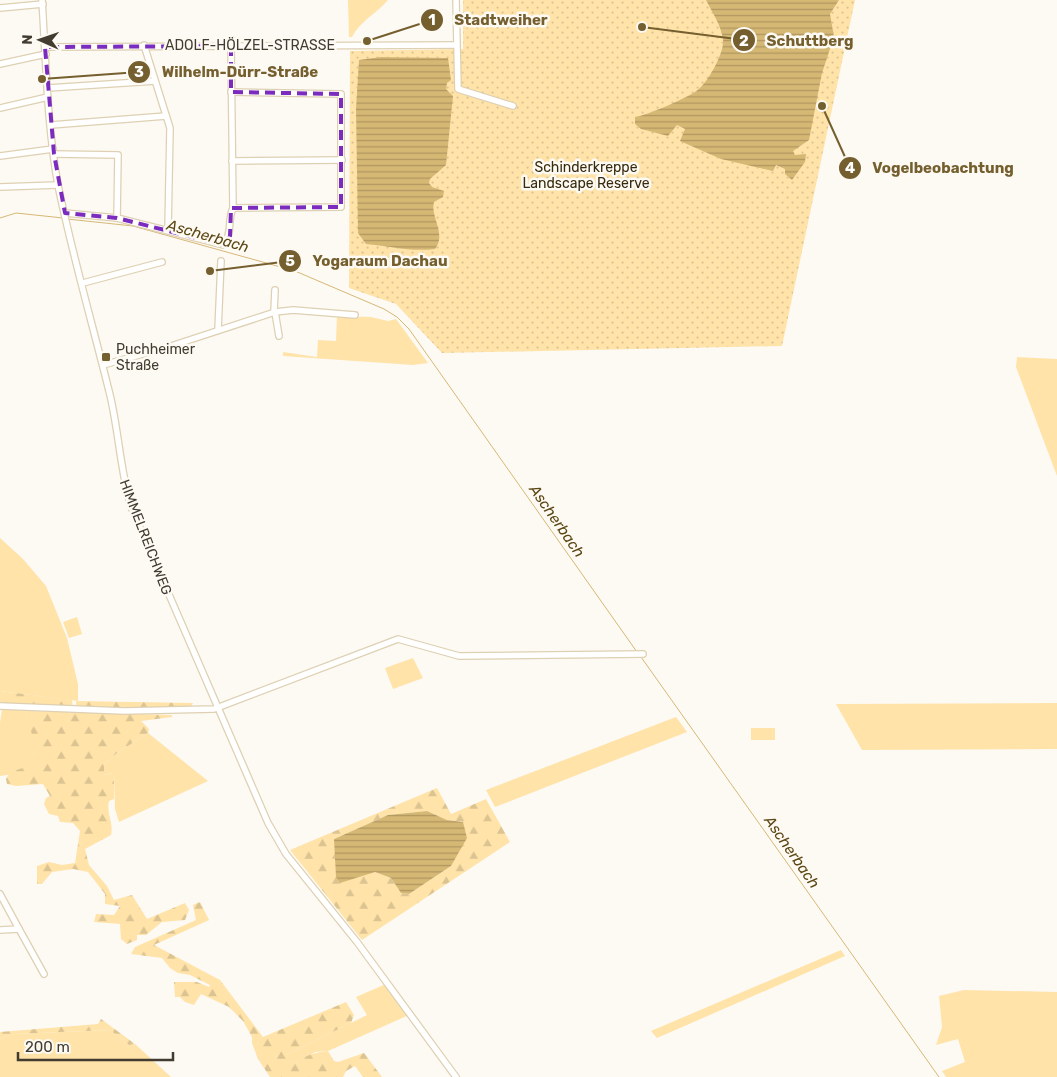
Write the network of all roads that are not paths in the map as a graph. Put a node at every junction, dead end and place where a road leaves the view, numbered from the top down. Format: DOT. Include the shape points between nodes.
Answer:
graph roads {
  1 [pos="456,0"];
  2 [pos="42,2"];
  3 [pos="0,8"];
  4 [pos="456,45"];
  5 [pos="144,46"];
  6 [pos="231,46"];
  7 [pos="45,50"];
  8 [pos="0,64"];
  9 [pos="155,81"];
  10 [pos="48,88"];
  11 [pos="231,92"];
  12 [pos="48,97"];
  13 [pos="513,106"];
  14 [pos="0,108"];
  15 [pos="166,116"];
  16 [pos="51,125"];
  17 [pos="54,151"];
  18 [pos="0,156"];
  19 [pos="342,160"];
  20 [pos="232,161"];
  21 [pos="58,185"];
  22 [pos="0,187"];
  23 [pos="233,208"];
  24 [pos="65,214"];
  25 [pos="116,218"];
  26 [pos="168,230"];
  27 [pos="221,261"];
  28 [pos="162,262"];
  29 [pos="83,283"];
  30 [pos="274,290"];
  31 [pos="275,312"];
  32 [pos="355,315"];
  33 [pos="218,330"];
  34 [pos="279,336"];
  35 [pos="103,366"];
  36 [pos="644,654"];
  37 [pos="0,706"];
  38 [pos="217,707"];
  39 [pos="0,894"];
  40 [pos="19,929"];
  41 [pos="0,930"];
  42 [pos="44,974"];
  43 [pos="456,1077"];
  1 -- 4 [label="street"];
  2 -- 3 [label="street"];
  2 -- 7 [label="street, HIMMELREICHWEG"];
  4 -- 6 [label="street, ADOLF-HÖLZEL-STRASSE"];
  4 -- 13 [label="street" via="458,89"];
  5 -- 6 [label="street, ADOLF-HÖLZEL-STRASSE"];
  5 -- 7 [label="street, ADOLF-HÖLZEL-STRASSE"];
  5 -- 9 [label="street"];
  6 -- 11 [label="street"];
  7 -- 8 [label="street, ADOLF-HÖLZEL-STRASSE"];
  7 -- 10 [label="street, HIMMELREICHWEG"];
  9 -- 10 [label="street"];
  9 -- 15 [label="street"];
  10 -- 12 [label="street, HIMMELREICHWEG"];
  11 -- 19 [label="street" via="341,94"];
  11 -- 20 [label="street"];
  12 -- 14 [label="street"];
  12 -- 16 [label="street, HIMMELREICHWEG"];
  15 -- 16 [label="street"];
  15 -- 26 [label="street" via="170,128"];
  16 -- 17 [label="street, HIMMELREICHWEG"];
  17 -- 18 [label="street"];
  17 -- 21 [label="street, HIMMELREICHWEG"];
  17 -- 25 [label="street" via="118,155"];
  19 -- 20 [label="street"];
  19 -- 23 [label="street" via="341,207"];
  20 -- 23 [label="street"];
  21 -- 22 [label="street"];
  21 -- 24 [label="street, HIMMELREICHWEG"];
  23 -- 26 [label="street" via="230,236 224,245"];
  24 -- 25 [label="street"];
  24 -- 29 [label="street, HIMMELREICHWEG"];
  25 -- 26 [label="street"];
  27 -- 33 [label="street"];
  28 -- 29 [label="street"];
  29 -- 35 [label="street, HIMMELREICHWEG"];
  30 -- 31 [label="street"];
  31 -- 32 [label="street" via="293,310"];
  31 -- 33 [label="street"];
  31 -- 34 [label="street"];
  33 -- 35 [label="street"];
  35 -- 38 [label="street, HIMMELREICHWEG" via="131,507"];
  36 -- 38 [label="street" via="459,656 398,638"];
  37 -- 38 [label="street" via="174,711"];
  38 -- 43 [label="street, HIMMELREICHWEG" via="268,823 286,854 357,942"];
  39 -- 40 [label="street"];
  40 -- 41 [label="street"];
  40 -- 42 [label="street"];
}
